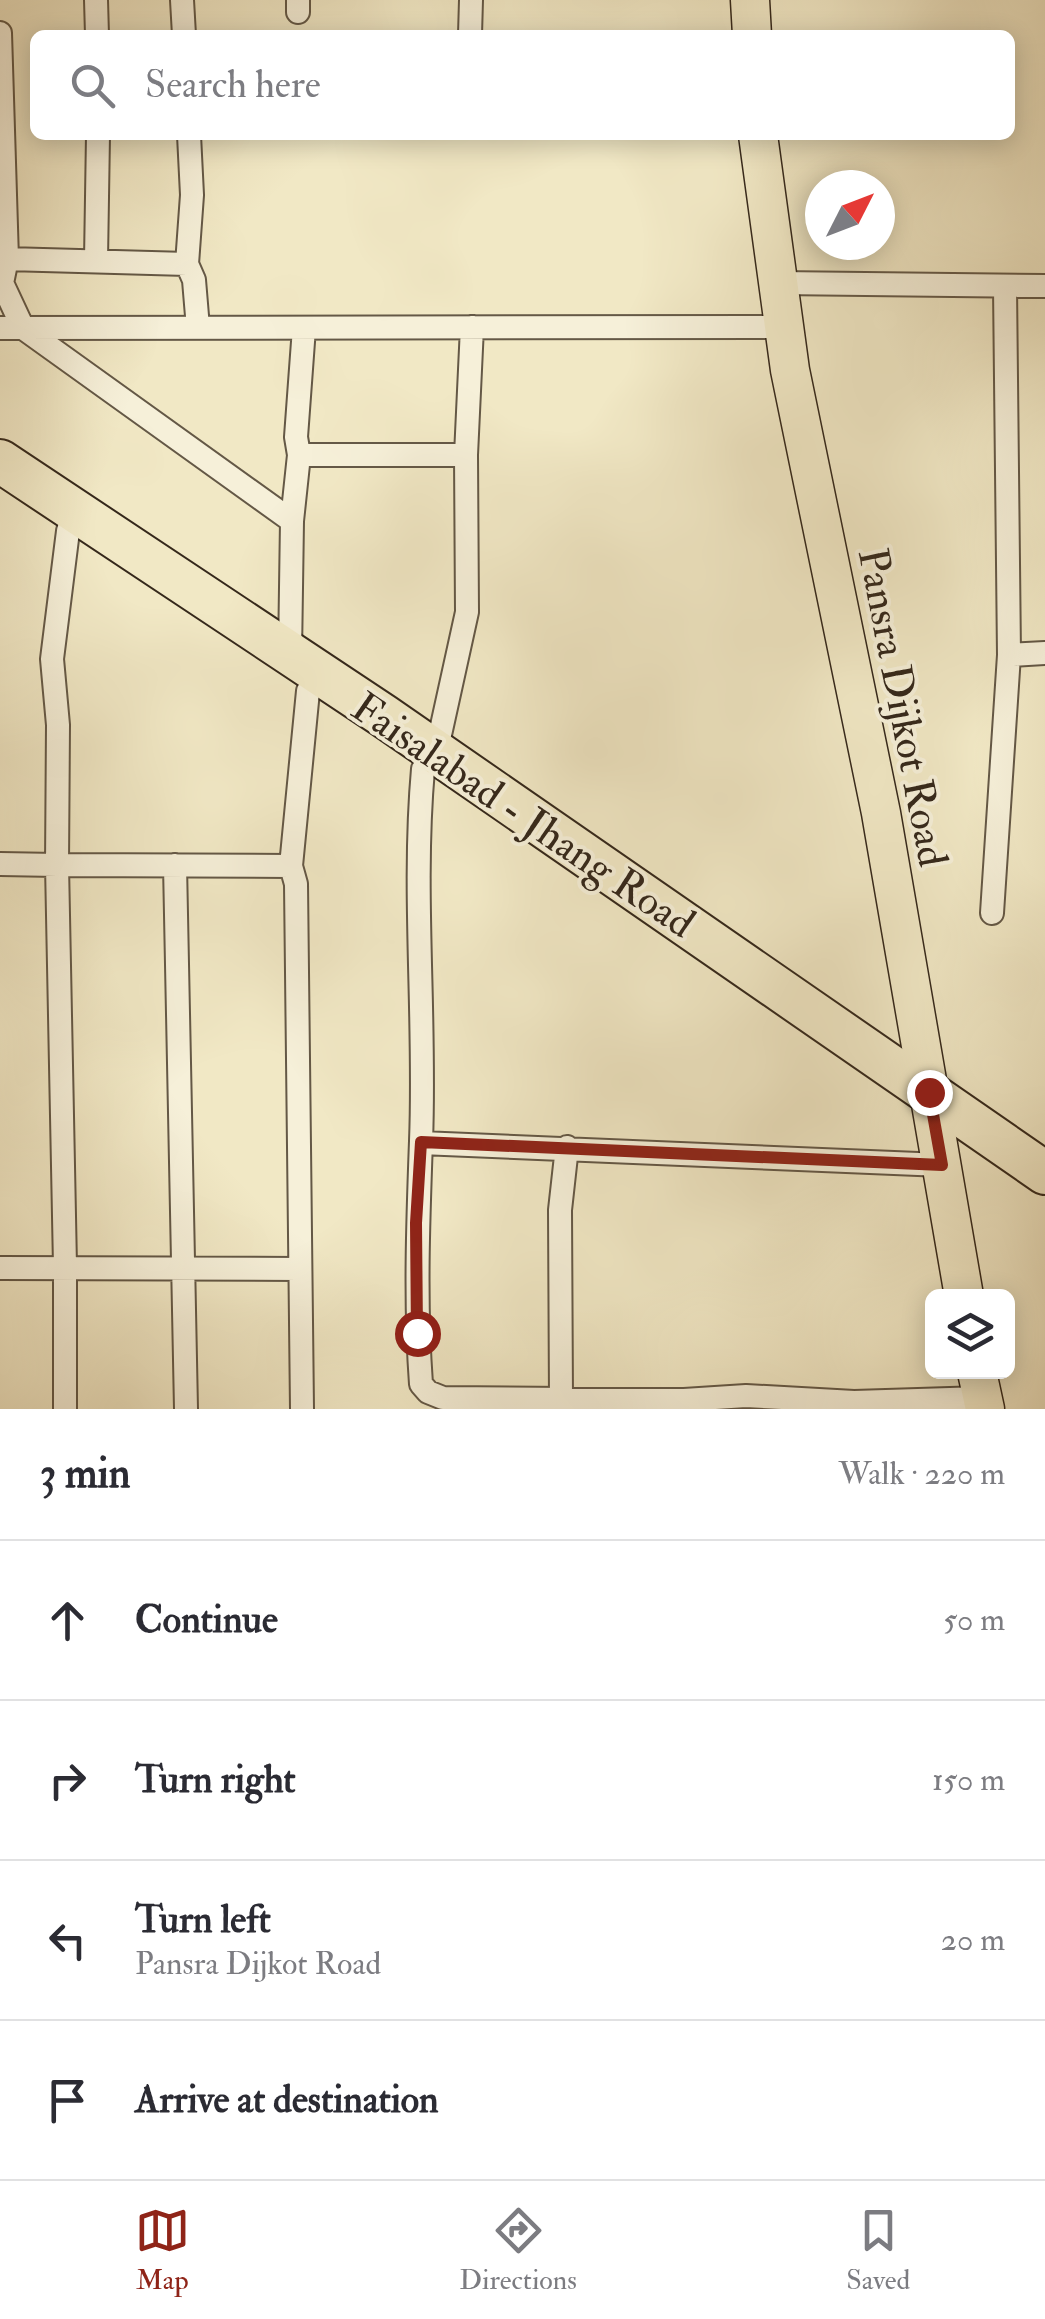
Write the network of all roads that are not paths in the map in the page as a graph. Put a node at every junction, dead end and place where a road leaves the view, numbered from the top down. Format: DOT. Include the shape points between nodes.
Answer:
graph roads {
  1 [pos="96,0"];
  2 [pos="182,0"];
  3 [pos="471,0"];
  4 [pos="750,0"];
  5 [pos="97,30"];
  6 [pos="184,30"];
  7 [pos="470,30"];
  8 [pos="752,30"];
  9 [pos="0,33"];
  10 [pos="98,140"];
  11 [pos="189,140"];
  12 [pos="759,140"];
  13 [pos="7,259"];
  14 [pos="96,260"];
  15 [pos="187,264"];
  16 [pos="778,283"];
  17 [pos="1045,286"];
  18 [pos="1005,287"];
  19 [pos="472,327"];
  20 [pos="784,327"];
  21 [pos="11,328"];
  22 [pos="198,328"];
  23 [pos="304,328"];
  24 [pos="300,455"];
  25 [pos="466,455"];
  26 [pos="0,461"];
  27 [pos="0,486"];
  28 [pos="71,521"];
  29 [pos="292,521"];
  30 [pos="1045,653"];
  31 [pos="1009,655"];
  32 [pos="299,673"];
  33 [pos="429,761"];
  34 [pos="0,864"];
  35 [pos="175,864"];
  36 [pos="57,865"];
  37 [pos="292,866"];
  38 [pos="992,913"];
  39 [pos="931,1103"];
  40 [pos="421,1142"];
  41 [pos="567,1147"];
  42 [pos="942,1165"];
  43 [pos="1045,1173"];
  44 [pos="1045,1194"];
  45 [pos="65,1266"];
  46 [pos="0,1268"];
  47 [pos="184,1268"];
  48 [pos="300,1268"];
  49 [pos="963,1289"];
  50 [pos="981,1393"];
  51 [pos="561,1398"];
  52 [pos="684,1404"];
  53 [pos="807,1404"];
  54 [pos="65,1409"];
  55 [pos="186,1409"];
  56 [pos="302,1409"];
  1 -- 5 [label="street"];
  2 -- 6 [label="street"];
  3 -- 7 [label="street"];
  4 -- 8 [label="main road"];
  9 -- 13 [label="street"];
  10 -- 14 [label="street"];
  11 -- 15 [label="street"];
  12 -- 16 [label="main road, Pansra Dijkot Road"];
  13 -- 14 [label="street"];
  13 -- 21 [label="street" via="2,283"];
  14 -- 15 [label="street"];
  15 -- 22 [label="street"];
  16 -- 18 [label="street"];
  16 -- 20 [label="main road, Pansra Dijkot Road"];
  17 -- 18 [label="street"];
  18 -- 31 [label="street"];
  19 -- 20 [label="street"];
  19 -- 23 [label="street"];
  19 -- 25 [label="street"];
  20 -- 39 [label="main road, Pansra Dijkot Road"];
  21 -- 22 [label="street"];
  21 -- 29 [label="street"];
  22 -- 23 [label="street"];
  23 -- 24 [label="street"];
  24 -- 25 [label="street"];
  24 -- 29 [label="street"];
  25 -- 33 [label="street" via="467,612"];
  26 -- 28 [label="highway, Faisalabad - Jhang Road"];
  27 -- 28 [label="highway, Faisalabad - Jhang Road"];
  28 -- 32 [label="highway, Faisalabad - Jhang Road"];
  28 -- 36 [label="street" via="52,659"];
  29 -- 32 [label="street"];
  30 -- 31 [label="street"];
  31 -- 38 [label="street"];
  32 -- 33 [label="highway, Faisalabad - Jhang Road"];
  32 -- 37 [label="street"];
  33 -- 39 [label="highway, Faisalabad - Jhang Road"];
  33 -- 40 [label="street" via="417,836"];
  34 -- 36 [label="street"];
  35 -- 36 [label="street"];
  35 -- 37 [label="street"];
  35 -- 47 [label="street"];
  36 -- 45 [label="street"];
  37 -- 48 [label="street"];
  39 -- 42 [label="main road, Pansra Dijkot Road"];
  39 -- 43 [label="highway, Faisalabad - Jhang Road"];
  39 -- 44 [label="highway, Faisalabad - Jhang Road"];
  40 -- 41 [label="street"];
  40 -- 51 [label="street" via="421,1384 444,1398"];
  41 -- 42 [label="street"];
  41 -- 51 [label="street" via="560,1210"];
  42 -- 49 [label="main road, Pansra Dijkot Road"];
  45 -- 46 [label="street"];
  45 -- 47 [label="street"];
  45 -- 54 [label="street"];
  47 -- 48 [label="street"];
  47 -- 55 [label="street"];
  48 -- 56 [label="street"];
  50 -- 53 [label="street"];
  51 -- 52 [label="street"];
  52 -- 53 [label="street" via="746,1396"];
}
